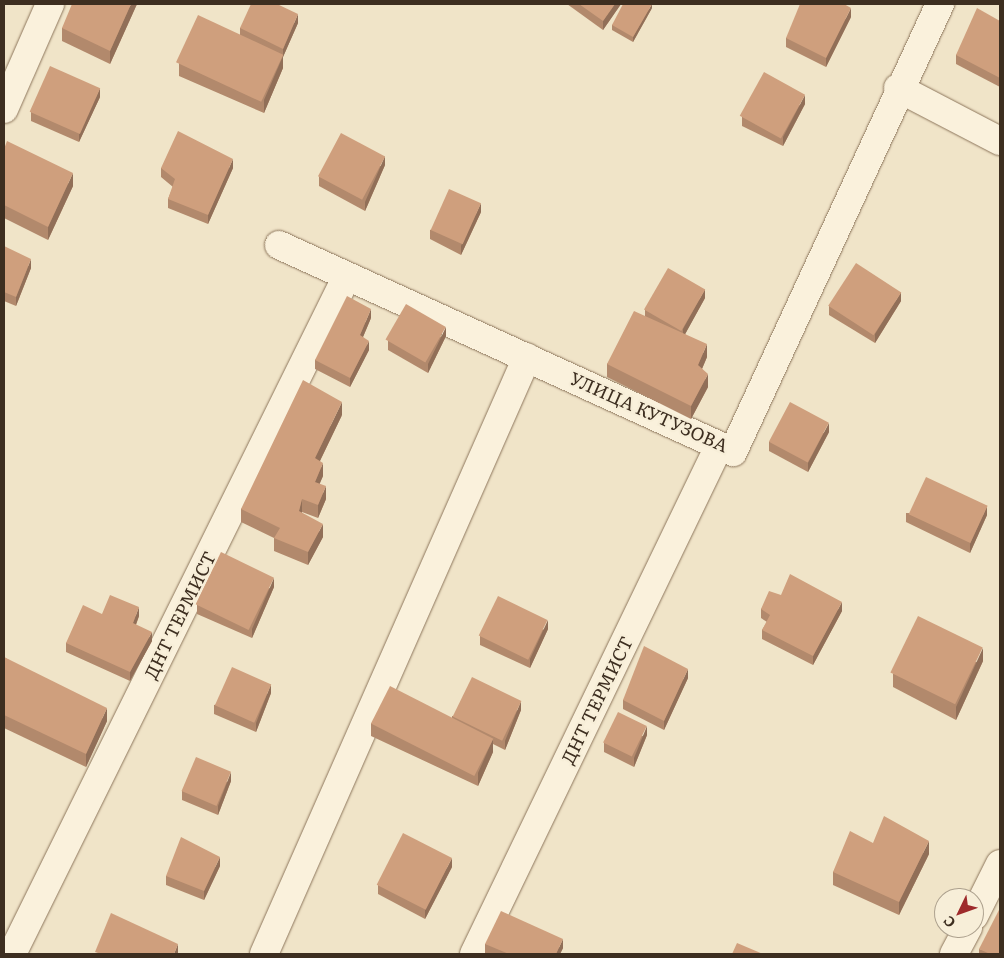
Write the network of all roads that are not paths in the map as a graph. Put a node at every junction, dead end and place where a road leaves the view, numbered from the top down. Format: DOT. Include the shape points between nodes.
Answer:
graph roads {
  1 [pos="50,4"];
  2 [pos="940,4"];
  3 [pos="898,88"];
  4 [pos="4,109"];
  5 [pos="1000,141"];
  6 [pos="279,245"];
  7 [pos="347,276"];
  8 [pos="527,357"];
  9 [pos="719,446"];
  10 [pos="1000,864"];
  11 [pos="984,896"];
  12 [pos="963,938"];
  13 [pos="12,954"];
  14 [pos="264,954"];
  15 [pos="474,954"];
  16 [pos="954,954"];
  1 -- 4 [label="street"];
  2 -- 3 [label="street, УЛИЦА КУТУЗОВА"];
  3 -- 5 [label="street"];
  3 -- 9 [label="street, УЛИЦА КУТУЗОВА" via="733,452"];
  6 -- 7 [label="street, УЛИЦА КУТУЗОВА"];
  7 -- 8 [label="street, УЛИЦА КУТУЗОВА"];
  7 -- 13 [label="street, ДНТ ТЕРМИСТ"];
  8 -- 9 [label="street, УЛИЦА КУТУЗОВА"];
  8 -- 14 [label="street"];
  9 -- 15 [label="street, ДНТ ТЕРМИСТ"];
  10 -- 11 [label="street"];
  12 -- 16 [label="street"];
}
